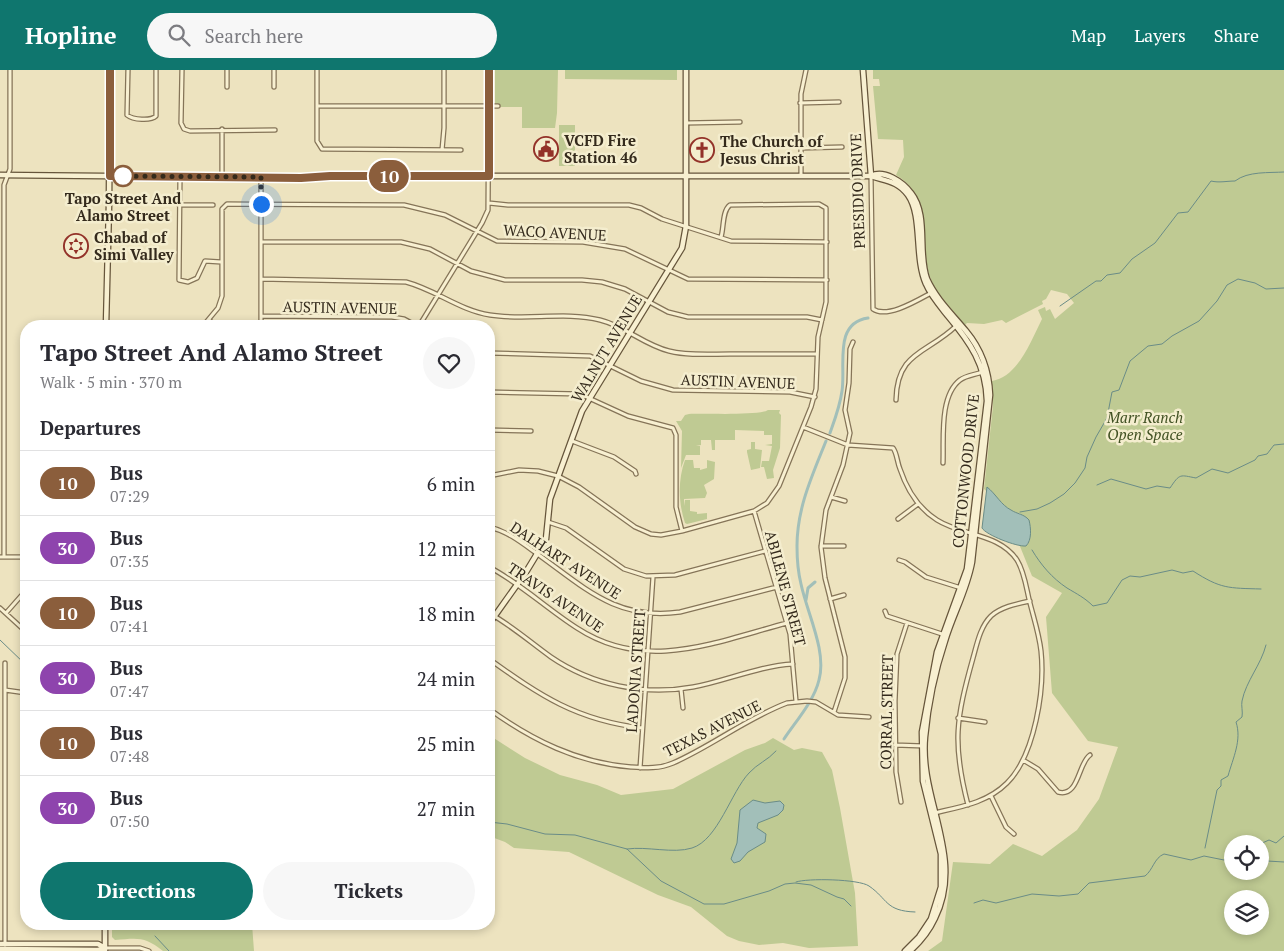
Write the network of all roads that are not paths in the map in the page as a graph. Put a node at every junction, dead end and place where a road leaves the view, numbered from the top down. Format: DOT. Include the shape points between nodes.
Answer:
graph roads {
  1 [pos="10,70"];
  2 [pos="110,70"];
  3 [pos="128,70"];
  4 [pos="156,70"];
  5 [pos="182,70"];
  6 [pos="227,70"];
  7 [pos="274,70"];
  8 [pos="317,70"];
  9 [pos="444,70"];
  10 [pos="489,70"];
  11 [pos="686,70"];
  12 [pos="806,70"];
  13 [pos="863,70"];
  14 [pos="227,87"];
  15 [pos="274,87"];
  16 [pos="839,102"];
  17 [pos="800,103"];
  18 [pos="317,106"];
  19 [pos="444,106"];
  20 [pos="489,106"];
  21 [pos="498,106"];
  22 [pos="686,122"];
  23 [pos="740,122"];
  24 [pos="222,129"];
  25 [pos="275,130"];
  26 [pos="842,147"];
  27 [pos="800,148"];
  28 [pos="442,150"];
  29 [pos="461,150"];
  30 [pos="0,175"];
  31 [pos="8,175"];
  32 [pos="110,176"];
  33 [pos="180,176"];
  34 [pos="489,176"];
  35 [pos="686,176"];
  36 [pos="800,176"];
  37 [pos="871,176"];
  38 [pos="222,177"];
  39 [pos="261,177"];
  40 [pos="489,203"];
  41 [pos="261,204"];
  42 [pos="179,205"];
  43 [pos="213,205"];
  44 [pos="686,226"];
  45 [pos="478,231"];
  46 [pos="721,237"];
  47 [pos="261,242"];
  48 [pos="827,242"];
  49 [pos="221,262"];
  50 [pos="458,263"];
  51 [pos="668,270"];
  52 [pos="261,279"];
  53 [pos="827,280"];
  54 [pos="932,292"];
  55 [pos="439,295"];
  56 [pos="648,301"];
  57 [pos="261,316"];
  58 [pos="106,320"];
  59 [pos="209,320"];
  60 [pos="261,320"];
  61 [pos="406,320"];
  62 [pos="422,320"];
  63 [pos="822,320"];
  64 [pos="958,324"];
  65 [pos="629,333"];
  66 [pos="853,342"];
  67 [pos="495,353"];
  68 [pos="817,354"];
  69 [pos="609,365"];
  70 [pos="985,371"];
  71 [pos="495,392"];
  72 [pos="590,397"];
  73 [pos="814,397"];
  74 [pos="896,400"];
  75 [pos="803,427"];
  76 [pos="495,430"];
  77 [pos="531,431"];
  78 [pos="571,440"];
  79 [pos="848,446"];
  80 [pos="943,463"];
  81 [pos="636,474"];
  82 [pos="495,475"];
  83 [pos="558,476"];
  84 [pos="830,497"];
  85 [pos="845,501"];
  86 [pos="918,504"];
  87 [pos="754,511"];
  88 [pos="898,519"];
  89 [pos="548,522"];
  90 [pos="495,529"];
  91 [pos="682,531"];
  92 [pos="974,535"];
  93 [pos="822,546"];
  94 [pos="844,546"];
  95 [pos="765,551"];
  96 [pos="537,554"];
  97 [pos="2,557"];
  98 [pos="20,557"];
  99 [pos="899,560"];
  100 [pos="495,570"];
  101 [pos="653,577"];
  102 [pos="516,586"];
  103 [pos="777,587"];
  104 [pos="963,588"];
  105 [pos="844,594"];
  106 [pos="20,597"];
  107 [pos="830,599"];
  108 [pos="1030,601"];
  109 [pos="0,608"];
  110 [pos="885,611"];
  111 [pos="6,613"];
  112 [pos="650,614"];
  113 [pos="495,615"];
  114 [pos="495,617"];
  115 [pos="787,623"];
  116 [pos="907,623"];
  117 [pos="20,626"];
  118 [pos="945,635"];
  119 [pos="647,652"];
  120 [pos="5,663"];
  121 [pos="495,663"];
  122 [pos="793,664"];
  123 [pos="681,689"];
  124 [pos="5,690"];
  125 [pos="645,690"];
  126 [pos="20,692"];
  127 [pos="796,701"];
  128 [pos="683,708"];
  129 [pos="834,712"];
  130 [pos="495,713"];
  131 [pos="869,717"];
  132 [pos="958,718"];
  133 [pos="985,722"];
  134 [pos="642,728"];
  135 [pos="895,745"];
  136 [pos="923,746"];
  137 [pos="1090,755"];
  138 [pos="1023,760"];
  139 [pos="640,768"];
  140 [pos="991,796"];
  141 [pos="901,802"];
  142 [pos="968,805"];
  143 [pos="933,814"];
  144 [pos="1014,834"];
  145 [pos="105,930"];
  146 [pos="3,948"];
  147 [pos="105,949"];
  148 [pos="139,950"];
  149 [pos="149,951"];
  150 [pos="905,951"];
  151 [pos="910,951"];
  1 -- 31 [label="street"];
  2 -- 32 [label="street"];
  3 -- 4 [label="street" via="127,115 152,119 156,116"];
  5 -- 24 [label="street" via="181,123 184,129"];
  6 -- 14 [label="street"];
  7 -- 15 [label="street"];
  8 -- 18 [label="street"];
  9 -- 19 [label="street"];
  10 -- 20 [label="street"];
  11 -- 22 [label="street, WALNUT AVENUE"];
  12 -- 17 [label="street"];
  13 -- 37 [label="street, PRESIDIO DRIVE"];
  16 -- 17 [label="street"];
  17 -- 27 [label="street"];
  18 -- 19 [label="street"];
  18 -- 28 [label="street" via="317,141 319,147 326,150"];
  19 -- 20 [label="street"];
  19 -- 28 [label="street"];
  20 -- 21 [label="street"];
  20 -- 34 [label="street"];
  22 -- 23 [label="street"];
  22 -- 35 [label="street, WALNUT AVENUE"];
  24 -- 25 [label="street"];
  24 -- 38 [label="street"];
  26 -- 27 [label="street"];
  27 -- 36 [label="street"];
  28 -- 29 [label="street"];
  30 -- 31 [label="street, COTTONWOOD DRIVE"];
  31 -- 32 [label="street, COTTONWOOD DRIVE"];
  31 -- 97 [label="street" via="4,185"];
  32 -- 33 [label="street, COTTONWOOD DRIVE"];
  32 -- 58 [label="street"];
  33 -- 38 [label="street, COTTONWOOD DRIVE"];
  33 -- 42 [label="street"];
  34 -- 35 [label="street, COTTONWOOD DRIVE"];
  34 -- 39 [label="street, COTTONWOOD DRIVE"];
  34 -- 40 [label="street"];
  35 -- 36 [label="street, COTTONWOOD DRIVE"];
  35 -- 44 [label="street, WALNUT AVENUE"];
  36 -- 37 [label="street, COTTONWOOD DRIVE"];
  37 -- 54 [label="street, COTTONWOOD DRIVE" via="895,183 912,202 920,265"];
  37 -- 54 [label="street, PRESIDIO DRIVE" via="872,306 875,311 882,312 904,307"];
  38 -- 39 [label="street, COTTONWOOD DRIVE"];
  39 -- 41 [label="street"];
  40 -- 44 [label="street" via="629,205"];
  40 -- 45 [label="street"];
  41 -- 45 [label="street, WACO AVENUE" via="404,205 446,215"];
  41 -- 47 [label="street"];
  41 -- 49 [label="street, WACO AVENUE" via="223,206"];
  42 -- 43 [label="street"];
  42 -- 49 [label="street" via="178,280 188,282 197,278 205,261"];
  44 -- 46 [label="street"];
  44 -- 51 [label="street, WALNUT AVENUE" via="682,248"];
  45 -- 50 [label="street"];
  45 -- 51 [label="street, WACO AVENUE" via="502,242 610,245 641,255"];
  46 -- 48 [label="street" via="740,242"];
  46 -- 48 [label="street" via="725,210 730,205 824,205"];
  47 -- 50 [label="street" via="401,242 430,249"];
  47 -- 52 [label="street"];
  48 -- 53 [label="street"];
  49 -- 59 [label="street" via="222,296"];
  50 -- 55 [label="street"];
  50 -- 56 [label="street" via="478,274 506,280 602,282"];
  51 -- 53 [label="street, WACO AVENUE" via="695,280"];
  51 -- 56 [label="street, WALNUT AVENUE"];
  52 -- 55 [label="street" via="396,280"];
  52 -- 57 [label="street"];
  53 -- 63 [label="street"];
  54 -- 64 [label="street, COTTONWOOD DRIVE"];
  55 -- 62 [label="street"];
  55 -- 65 [label="street" via="462,308 484,314 590,318 610,323"];
  56 -- 63 [label="street" via="668,312 688,317 807,317"];
  56 -- 65 [label="street, WALNUT AVENUE"];
  57 -- 60 [label="street"];
  57 -- 61 [label="street, AUSTIN AVENUE" via="392,317"];
  63 -- 68 [label="street"];
  64 -- 70 [label="street, COTTONWOOD DRIVE"];
  64 -- 74 [label="street" via="906,365 897,380"];
  65 -- 68 [label="street" via="655,346 684,354"];
  65 -- 69 [label="street, WALNUT AVENUE"];
  66 -- 79 [label="street" via="845,410 850,430"];
  67 -- 69 [label="street, AUSTIN AVENUE" via="584,354"];
  68 -- 73 [label="street"];
  69 -- 72 [label="street, WALNUT AVENUE"];
  69 -- 73 [label="street, AUSTIN AVENUE" via="641,381 674,390 790,392"];
  70 -- 80 [label="street" via="958,382 948,397"];
  70 -- 92 [label="street, COTTONWOOD DRIVE" via="986,401"];
  71 -- 72 [label="street" via="571,392"];
  72 -- 78 [label="street, WALNUT AVENUE"];
  72 -- 91 [label="street" via="628,416 674,429 676,507"];
  73 -- 75 [label="street"];
  75 -- 79 [label="street"];
  75 -- 87 [label="street" via="776,492"];
  76 -- 77 [label="street"];
  78 -- 81 [label="street" via="614,456"];
  78 -- 83 [label="street, WALNUT AVENUE"];
  79 -- 84 [label="street"];
  79 -- 86 [label="street" via="893,448 906,486"];
  82 -- 83 [label="street" via="519,470"];
  83 -- 89 [label="street, WALNUT AVENUE" via="550,499"];
  83 -- 91 [label="street" via="642,531 661,535"];
  84 -- 85 [label="street"];
  84 -- 93 [label="street"];
  86 -- 88 [label="street"];
  86 -- 92 [label="street" via="945,525"];
  87 -- 91 [label="street"];
  87 -- 95 [label="street, ABILENE STREET"];
  89 -- 96 [label="street, WALNUT AVENUE" via="546,539"];
  89 -- 101 [label="street" via="566,528 624,569"];
  90 -- 96 [label="street, DALHART AVENUE" via="514,537"];
  92 -- 104 [label="street, COTTONWOOD DRIVE"];
  92 -- 108 [label="street" via="1010,551 1022,569"];
  93 -- 94 [label="street"];
  93 -- 107 [label="street"];
  95 -- 101 [label="street" via="675,575"];
  95 -- 103 [label="street, ABILENE STREET"];
  96 -- 102 [label="street, WALNUT AVENUE"];
  96 -- 112 [label="street, DALHART AVENUE" via="605,601 627,610"];
  97 -- 98 [label="street"];
  99 -- 104 [label="street" via="926,577"];
  100 -- 102 [label="street, TRAVIS AVENUE"];
  101 -- 112 [label="street, LADONIA STREET"];
  102 -- 113 [label="street, WALNUT AVENUE"];
  102 -- 119 [label="street, TRAVIS AVENUE" via="591,637 618,647"];
  103 -- 112 [label="street, DALHART AVENUE" via="680,612"];
  103 -- 115 [label="street, ABILENE STREET"];
  104 -- 118 [label="street, COTTONWOOD DRIVE"];
  105 -- 107 [label="street"];
  106 -- 111 [label="street"];
  107 -- 129 [label="street" via="846,665"];
  108 -- 132 [label="street" via="997,611 986,622"];
  108 -- 138 [label="street" via="1039,638 1041,680 1033,728"];
  109 -- 111 [label="street"];
  110 -- 116 [label="street" via="887,616"];
  111 -- 117 [label="street"];
  112 -- 119 [label="street, LADONIA STREET"];
  114 -- 125 [label="street" via="576,672 610,684"];
  115 -- 119 [label="street, TRAVIS AVENUE" via="689,649"];
  115 -- 122 [label="street, ABILENE STREET"];
  116 -- 118 [label="street"];
  116 -- 135 [label="street, CORRAL STREET" via="896,662"];
  118 -- 136 [label="street, COTTONWOOD DRIVE" via="926,702"];
  119 -- 125 [label="street, LADONIA STREET"];
  120 -- 124 [label="street"];
  121 -- 134 [label="street" via="563,707 601,721"];
  122 -- 123 [label="street"];
  122 -- 127 [label="street, ABILENE STREET"];
  123 -- 125 [label="street"];
  123 -- 128 [label="street"];
  124 -- 126 [label="street"];
  124 -- 146 [label="street"];
  125 -- 134 [label="street, LADONIA STREET"];
  127 -- 129 [label="street, TEXAS AVENUE" via="816,702"];
  127 -- 139 [label="street, TEXAS AVENUE" via="780,706 673,763"];
  129 -- 131 [label="street, TEXAS AVENUE" via="844,716"];
  130 -- 139 [label="street, TEXAS AVENUE" via="534,738 569,754 616,766"];
  132 -- 133 [label="street"];
  132 -- 142 [label="street" via="957,753"];
  134 -- 139 [label="street, LADONIA STREET"];
  135 -- 136 [label="street"];
  135 -- 141 [label="street, CORRAL STREET"];
  136 -- 143 [label="street, COTTONWOOD DRIVE" via="923,781"];
  137 -- 138 [label="street" via="1086,757 1077,780 1061,793 1038,769"];
  138 -- 140 [label="street" via="1008,782"];
  140 -- 142 [label="street"];
  140 -- 144 [label="street" via="1006,828"];
  142 -- 143 [label="street"];
  143 -- 150 [label="street, COTTONWOOD DRIVE" via="941,854 941,887 931,919"];
  143 -- 151 [label="street, COTTONWOOD DRIVE" via="946,859 944,892 932,924"];
  145 -- 147 [label="street"];
  146 -- 147 [label="street" via="98,944"];
  147 -- 148 [label="street"];
  148 -- 149 [label="street"];
}
